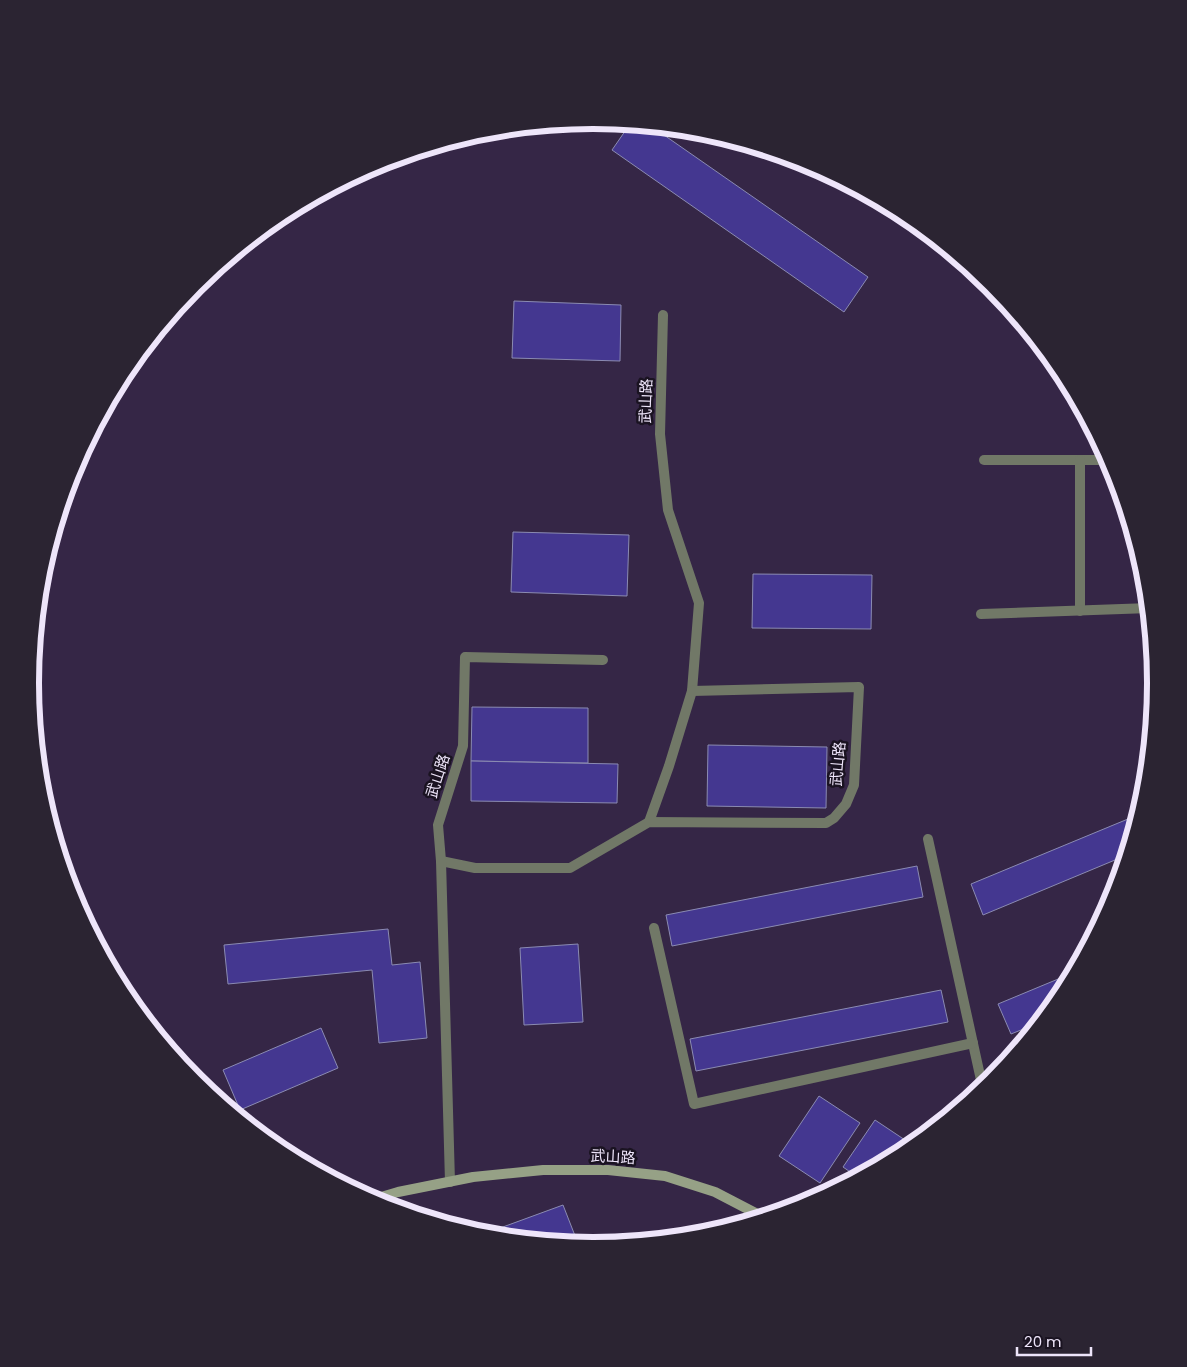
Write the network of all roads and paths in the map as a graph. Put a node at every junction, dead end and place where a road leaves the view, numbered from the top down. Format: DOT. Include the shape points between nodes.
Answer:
graph roads {
  1 [pos="664,315"];
  2 [pos="984,460"];
  3 [pos="1080,460"];
  4 [pos="1101,460"];
  5 [pos="1144,608"];
  6 [pos="1080,611"];
  7 [pos="981,614"];
  8 [pos="603,660"];
  9 [pos="692,691"];
  10 [pos="649,822"];
  11 [pos="928,839"];
  12 [pos="441,861"];
  13 [pos="654,928"];
  14 [pos="973,1042"];
  15 [pos="981,1080"];
  16 [pos="450,1182"];
  17 [pos="383,1197"];
  18 [pos="756,1213"];
  1 -- 9 [label="street, 武山路" via="660,434 668,510 700,603"];
  2 -- 3 [label="street"];
  3 -- 4 [label="street"];
  3 -- 6 [label="street"];
  5 -- 6 [label="street"];
  6 -- 7 [label="street"];
  8 -- 12 [label="street, 武山路" via="465,657 464,746 438,825"];
  9 -- 10 [label="street, 武山路"];
  9 -- 10 [label="street, 武山路" via="858,687 854,785 840,811 826,823"];
  10 -- 12 [label="street" via="570,868 475,868"];
  11 -- 14 [label="street"];
  12 -- 16 [label="street, 武山路"];
  13 -- 14 [label="street" via="694,1104"];
  14 -- 15 [label="street"];
  16 -- 17 [label="main road, 武山路"];
  16 -- 18 [label="main road, 武山路" via="543,1170 608,1170 665,1176 715,1192"];
}
